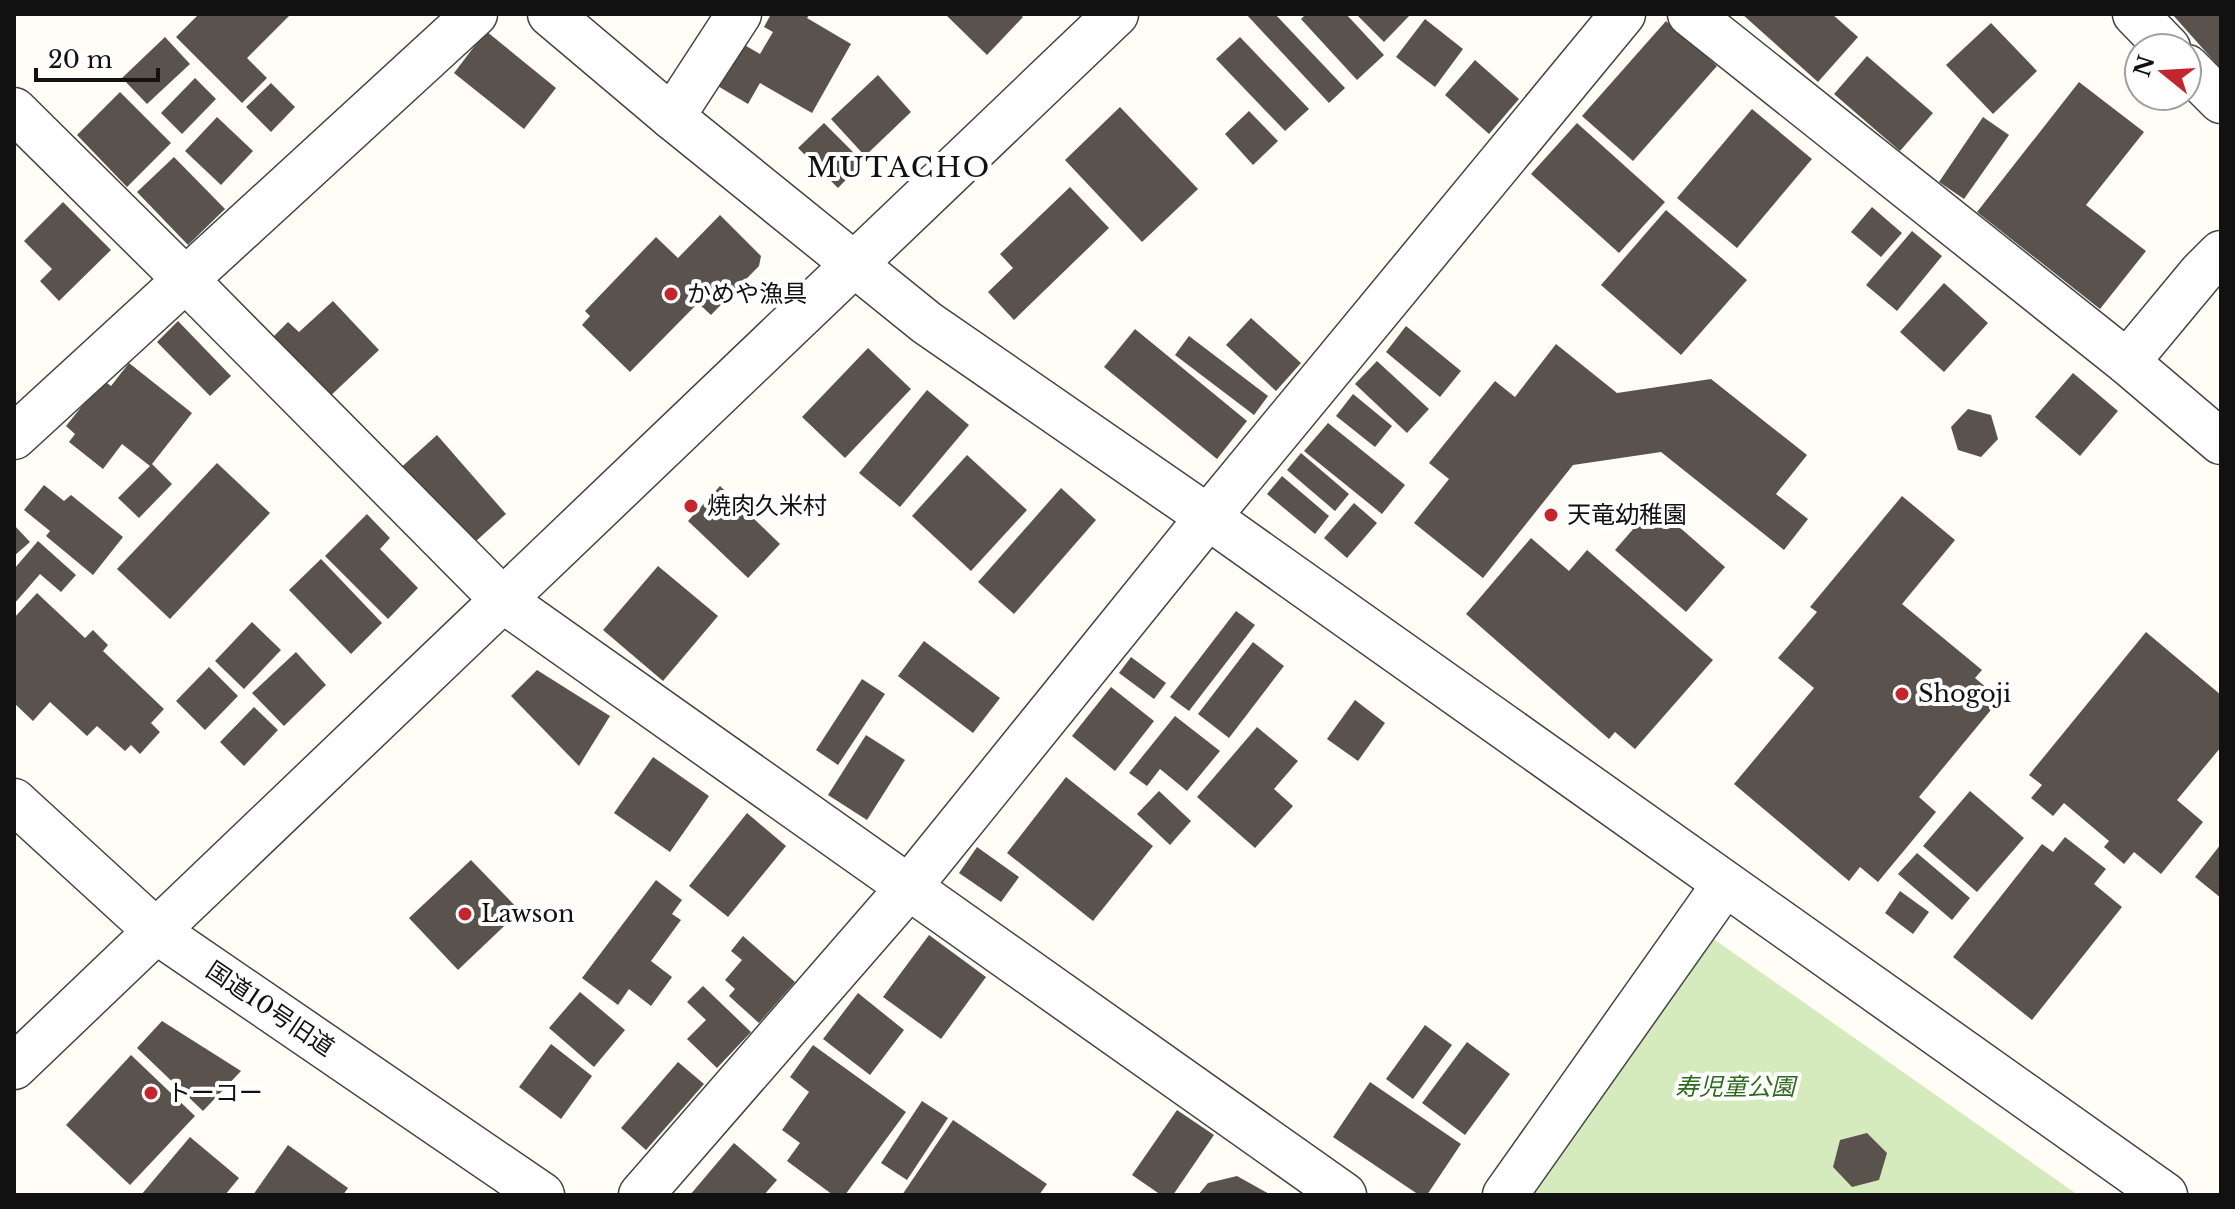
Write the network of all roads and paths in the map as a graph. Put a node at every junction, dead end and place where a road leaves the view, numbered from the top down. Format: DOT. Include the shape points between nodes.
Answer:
graph roads {
  1 [pos="475,14"];
  2 [pos="550,14"];
  3 [pos="739,14"];
  4 [pos="1116,14"];
  5 [pos="1623,14"];
  6 [pos="1690,14"];
  7 [pos="2135,14"];
  8 [pos="2152,32"];
  9 [pos="2203,83"];
  10 [pos="2221,101"];
  11 [pos="14,110"];
  12 [pos="672,117"];
  13 [pos="2221,253"];
  14 [pos="857,264"];
  15 [pos="186,280"];
  16 [pos="2127,362"];
  17 [pos="14,437"];
  18 [pos="2221,442"];
  19 [pos="1208,517"];
  20 [pos="504,601"];
  21 [pos="14,801"];
  22 [pos="1724,885"];
  23 [pos="908,888"];
  24 [pos="156,931"];
  25 [pos="14,1067"];
  26 [pos="542,1195"];
  27 [pos="641,1195"];
  28 [pos="1344,1195"];
  29 [pos="1505,1195"];
  30 [pos="2165,1195"];
  1 -- 15 [label="street"];
  2 -- 12 [label="street"];
  3 -- 12 [label="street"];
  4 -- 14 [label="street"];
  5 -- 19 [label="street"];
  6 -- 16 [label="street"];
  7 -- 8 [label="street"];
  9 -- 10 [label="street"];
  11 -- 15 [label="street"];
  12 -- 14 [label="street"];
  13 -- 16 [label="street"];
  14 -- 19 [label="street" via="927,323"];
  14 -- 20 [label="street"];
  15 -- 17 [label="street"];
  15 -- 20 [label="street"];
  16 -- 18 [label="street"];
  19 -- 22 [label="street"];
  19 -- 23 [label="street"];
  20 -- 23 [label="street"];
  20 -- 24 [label="street"];
  21 -- 24 [label="street, 国道10号旧道"];
  22 -- 29 [label="street"];
  22 -- 30 [label="street"];
  23 -- 27 [label="street"];
  23 -- 28 [label="street"];
  24 -- 25 [label="street"];
  24 -- 26 [label="street, 国道10号旧道"];
}
